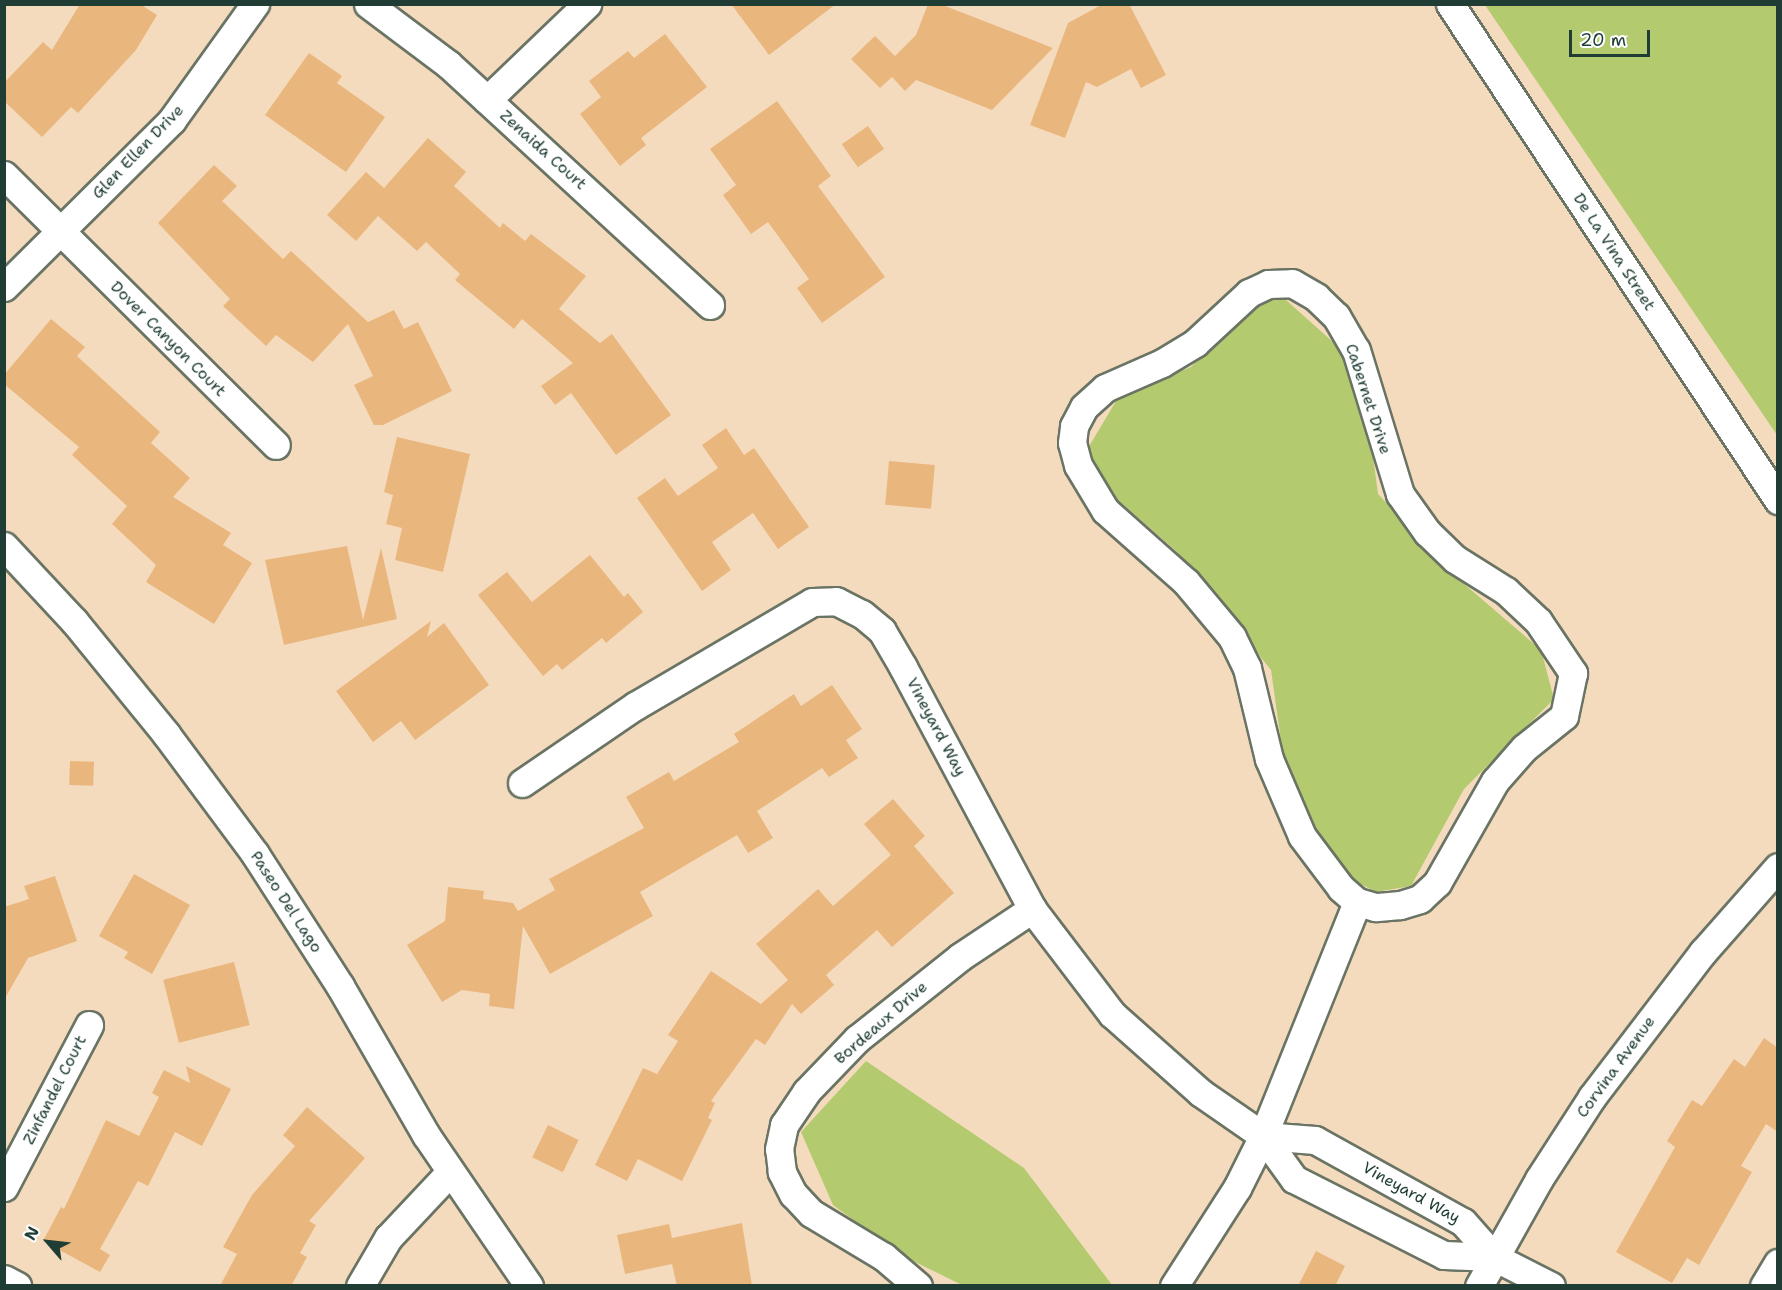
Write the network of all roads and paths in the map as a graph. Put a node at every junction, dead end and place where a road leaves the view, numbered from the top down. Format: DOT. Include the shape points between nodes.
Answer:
graph roads {
  1 [pos="255,4"];
  2 [pos="368,4"];
  3 [pos="587,4"];
  4 [pos="1450,4"];
  5 [pos="487,100"];
  6 [pos="4,174"];
  7 [pos="61,232"];
  8 [pos="4,287"];
  9 [pos="710,305"];
  10 [pos="276,445"];
  11 [pos="1778,500"];
  12 [pos="4,546"];
  13 [pos="522,783"];
  14 [pos="1778,867"];
  15 [pos="1358,902"];
  16 [pos="1032,909"];
  17 [pos="89,1025"];
  18 [pos="1263,1136"];
  19 [pos="450,1172"];
  20 [pos="4,1187"];
  21 [pos="1494,1257"];
  22 [pos="1778,1263"];
  23 [pos="4,1279"];
  24 [pos="17,1286"];
  25 [pos="360,1286"];
  26 [pos="529,1286"];
  27 [pos="918,1286"];
  28 [pos="1174,1286"];
  29 [pos="1479,1286"];
  30 [pos="1551,1286"];
  31 [pos="1764,1286"];
  1 -- 7 [label="street, Glen Ellen Drive" via="172,120"];
  2 -- 5 [label="street, Zenaida Court" via="448,64"];
  3 -- 5 [label="street"];
  4 -- 11 [label="street, De La Vina Street"];
  5 -- 9 [label="street, Zenaida Court"];
  6 -- 7 [label="street, Dover Canyon Court"];
  7 -- 8 [label="street, Glen Ellen Drive"];
  7 -- 10 [label="street, Dover Canyon Court"];
  12 -- 19 [label="street, Paseo Del Lago" via="74,621 166,734 255,854 340,986"];
  13 -- 16 [label="street, Vineyard Way" via="635,706 780,620 812,602 836,601 862,614 882,631"];
  14 -- 21 [label="street, Corvina Avenue" via="1703,952 1592,1097"];
  15 -- 15 [label="street, Cabernet Drive" via="1375,907 1400,905 1420,899 1437,883 1495,781 1524,748 1564,716 1573,673 1538,621 1506,591 1455,559 1427,532 1400,494 1356,350 1336,316 1316,297 1292,283 1268,284 1249,293 1195,343 1162,363 1105,388 1084,407 1074,426 1072,443 1078,465 1105,510 1186,582 1232,637 1247,668 1269,759 1285,801 1302,836 1341,888"];
  15 -- 18 [label="street"];
  16 -- 18 [label="street, Vineyard Way" via="1112,1014 1201,1093"];
  16 -- 27 [label="street, Bordeaux Drive" via="960,957 857,1039 806,1092 784,1125 779,1149 782,1172 793,1194 811,1213 884,1257"];
  17 -- 20 [label="street, Zinfandel Court"];
  18 -- 21 [label="street, Vineyard Way" via="1315,1140 1464,1222"];
  18 -- 21 [label="street, Vineyard Way" via="1294,1179 1444,1255"];
  18 -- 28 [label="street" via="1237,1188"];
  19 -- 25 [label="street" via="388,1238"];
  19 -- 26 [label="street, Paseo Del Lago"];
  21 -- 29 [label="street, Corvina Avenue"];
  21 -- 30 [label="street"];
  22 -- 31 [label="street"];
  23 -- 24 [label="street"];
}
